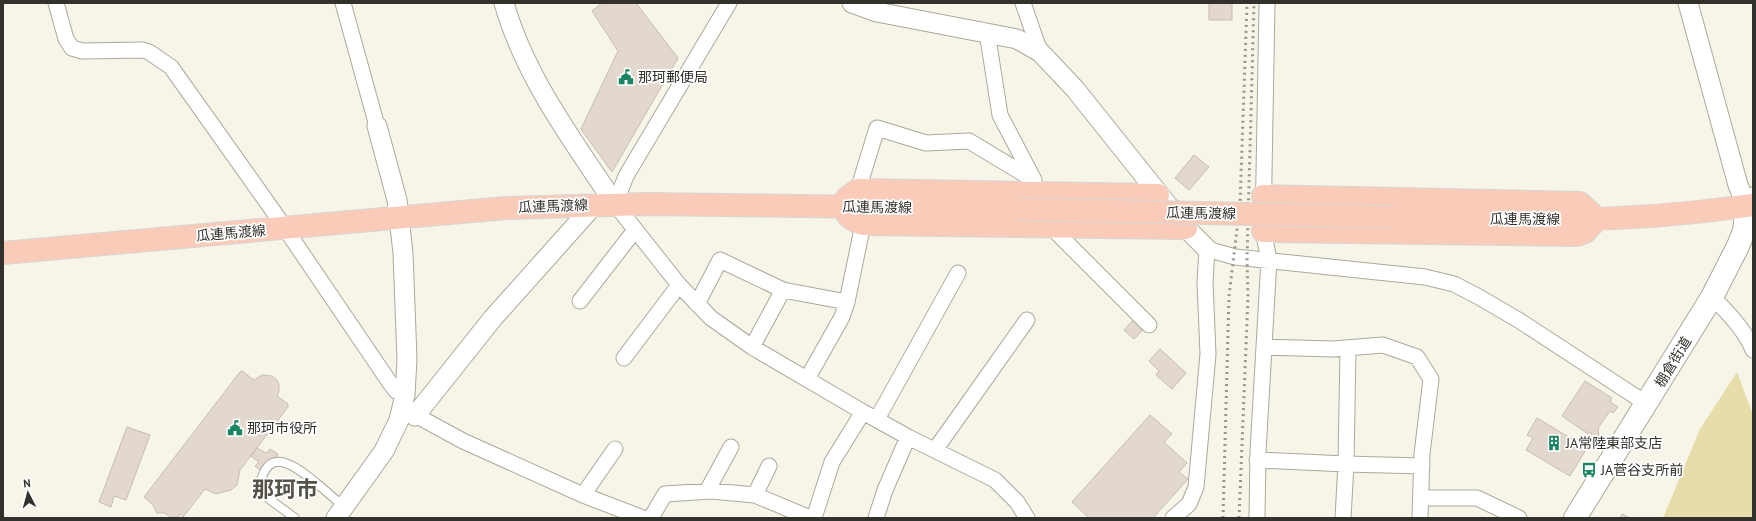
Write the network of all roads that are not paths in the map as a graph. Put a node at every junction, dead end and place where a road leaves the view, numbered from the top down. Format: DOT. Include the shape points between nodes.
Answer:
graph roads {
  1 [pos="56,3"];
  2 [pos="343,3"];
  3 [pos="504,3"];
  4 [pos="729,3"];
  5 [pos="852,3"];
  6 [pos="1023,3"];
  7 [pos="1267,3"];
  8 [pos="1688,3"];
  9 [pos="987,32"];
  10 [pos="1040,52"];
  11 [pos="377,126"];
  12 [pos="1040,186"];
  13 [pos="858,190"];
  14 [pos="1158,195"];
  15 [pos="1263,196"];
  16 [pos="1751,203"];
  17 [pos="605,205"];
  18 [pos="841,206"];
  19 [pos="399,217"];
  20 [pos="1597,219"];
  21 [pos="863,224"];
  22 [pos="285,228"];
  23 [pos="1051,228"];
  24 [pos="1186,228"];
  25 [pos="635,230"];
  26 [pos="1263,230"];
  27 [pos="1207,249"];
  28 [pos="3,253"];
  29 [pos="1269,259"];
  30 [pos="958,273"];
  31 [pos="679,285"];
  32 [pos="783,290"];
  33 [pos="1712,297"];
  34 [pos="580,301"];
  35 [pos="847,302"];
  36 [pos="697,304"];
  37 [pos="1028,320"];
  38 [pos="1149,325"];
  39 [pos="752,347"];
  40 [pos="1264,347"];
  41 [pos="1348,348"];
  42 [pos="1753,350"];
  43 [pos="624,358"];
  44 [pos="807,379"];
  45 [pos="1647,404"];
  46 [pos="408,407"];
  47 [pos="863,412"];
  48 [pos="877,419"];
  49 [pos="908,437"];
  50 [pos="731,447"];
  51 [pos="615,449"];
  52 [pos="935,450"];
  53 [pos="1258,460"];
  54 [pos="1346,464"];
  55 [pos="769,466"];
  56 [pos="1422,466"];
  57 [pos="707,491"];
  58 [pos="583,495"];
  59 [pos="755,495"];
  60 [pos="1421,498"];
  61 [pos="341,513"];
  62 [pos="295,518"];
  63 [pos="643,518"];
  64 [pos="651,518"];
  65 [pos="810,518"];
  66 [pos="814,518"];
  67 [pos="876,518"];
  68 [pos="1027,518"];
  69 [pos="1173,518"];
  70 [pos="1257,518"];
  71 [pos="1343,518"];
  72 [pos="1420,518"];
  73 [pos="1519,518"];
  74 [pos="1575,518"];
  1 -- 22 [label="street" via="66,39 72,48 82,51 143,50 171,67"];
  2 -- 11 [label="street"];
  3 -- 17 [label="street" via="523,55"];
  4 -- 17 [label="street" via="626,176"];
  5 -- 9 [label="street" via="877,12"];
  6 -- 10 [label="street"];
  7 -- 15 [label="street"];
  8 -- 16 [label="street" via="1738,185"];
  9 -- 10 [label="street" via="1017,39"];
  9 -- 12 [label="street" via="1000,115"];
  10 -- 14 [label="street" via="1075,89"];
  11 -- 19 [label="street" via="397,200"];
  12 -- 13 [label="main road"];
  12 -- 13 [label="street" via="969,141 926,143 877,128"];
  12 -- 14 [label="main road"];
  13 -- 18 [label="main road"];
  14 -- 24 [label="street"];
  15 -- 20 [label="main road" via="1580,203"];
  15 -- 26 [label="street"];
  16 -- 20 [label="main road, 瓜連馬渡線" via="1676,214"];
  16 -- 33 [label="main road, 棚倉街道" via="1738,246"];
  17 -- 18 [label="main road, 瓜連馬渡線"];
  17 -- 19 [label="main road, 瓜連馬渡線" via="506,208"];
  17 -- 25 [label="street"];
  17 -- 46 [label="street" via="492,318"];
  18 -- 20 [label="main road, 瓜連馬渡線, bridge"];
  18 -- 21 [label="main road" via="855,222"];
  19 -- 22 [label="main road, 瓜連馬渡線"];
  19 -- 46 [label="street" via="406,298"];
  20 -- 26 [label="main road" via="1585,232 1577,235"];
  21 -- 23 [label="main road"];
  21 -- 35 [label="street"];
  22 -- 28 [label="main road, 瓜連馬渡線"];
  22 -- 46 [label="street"];
  23 -- 24 [label="main road"];
  23 -- 38 [label="street"];
  24 -- 27 [label="street"];
  25 -- 31 [label="street"];
  25 -- 34 [label="street"];
  26 -- 29 [label="street"];
  27 -- 29 [label="street" via="1235,256"];
  27 -- 69 [label="street" via="1208,354 1196,486 1188,504"];
  29 -- 40 [label="street"];
  29 -- 45 [label="street" via="1425,277 1454,284 1520,321"];
  30 -- 48 [label="street"];
  31 -- 36 [label="street"];
  31 -- 43 [label="street"];
  32 -- 35 [label="street"];
  32 -- 36 [label="street" via="720,260"];
  32 -- 39 [label="street"];
  33 -- 42 [label="street" via="1726,310 1749,340"];
  33 -- 45 [label="main road, 棚倉街道"];
  35 -- 44 [label="street" via="842,317"];
  36 -- 39 [label="street" via="711,318"];
  37 -- 52 [label="street"];
  39 -- 44 [label="street"];
  40 -- 41 [label="street"];
  40 -- 53 [label="street"];
  41 -- 54 [label="street"];
  41 -- 56 [label="street" via="1383,345 1417,357 1431,379"];
  44 -- 47 [label="street"];
  45 -- 74 [label="main road, 棚倉街道"];
  46 -- 58 [label="street" via="463,441"];
  46 -- 61 [label="street" via="384,451"];
  47 -- 48 [label="street"];
  47 -- 66 [label="street" via="832,462"];
  48 -- 49 [label="street"];
  49 -- 52 [label="street"];
  49 -- 67 [label="street"];
  50 -- 57 [label="street"];
  51 -- 58 [label="street"];
  52 -- 68 [label="street" via="995,480 1017,502"];
  53 -- 54 [label="street"];
  53 -- 70 [label="street"];
  54 -- 56 [label="street"];
  54 -- 71 [label="street"];
  55 -- 59 [label="street"];
  56 -- 60 [label="street"];
  57 -- 59 [label="street"];
  57 -- 64 [label="street" via="665,494"];
  58 -- 63 [label="street"];
  59 -- 65 [label="street"];
  60 -- 72 [label="street"];
  60 -- 73 [label="street" via="1477,498"];
  61 -- 62 [label="lane" via="289,462 271,464 262,473 260,484 269,499"];
}
